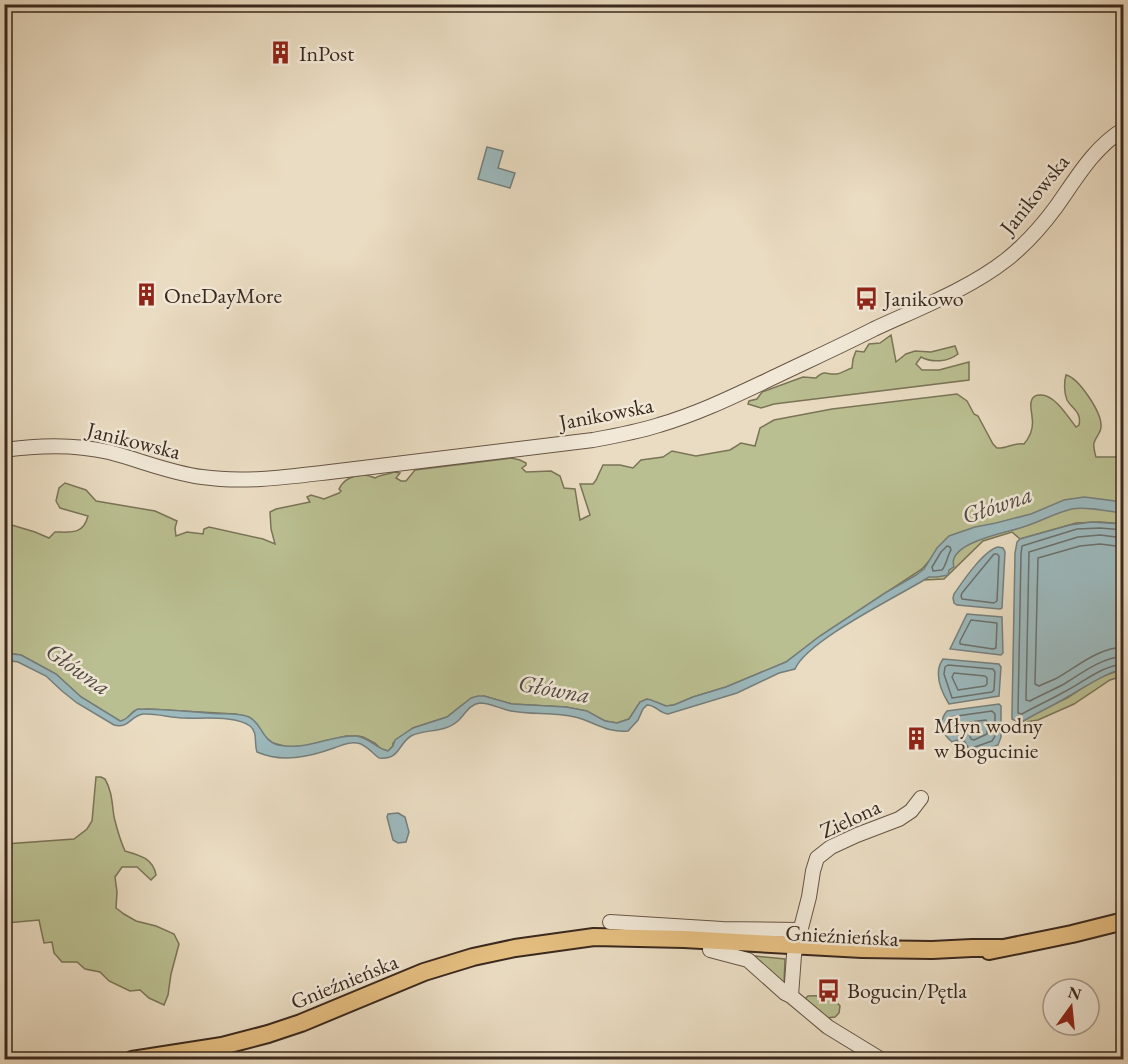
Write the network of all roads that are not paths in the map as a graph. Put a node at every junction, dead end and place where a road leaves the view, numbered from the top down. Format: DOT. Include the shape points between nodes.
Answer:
graph roads {
  1 [pos="1124,129"];
  2 [pos="4,450"];
  3 [pos="921,798"];
  4 [pos="1124,921"];
  5 [pos="610,922"];
  6 [pos="573,941"];
  7 [pos="797,944"];
  8 [pos="710,950"];
  9 [pos="791,996"];
  10 [pos="132,1059"];
  11 [pos="882,1059"];
  1 -- 2 [label="street, Janikowska" via="1096,152 1032,236 992,270 750,388 657,426 592,440 241,480 181,474 76,447"];
  3 -- 7 [label="street, Zielona" via="898,819 831,847 817,858"];
  4 -- 7 [label="main road, Gnieźnieńska" via="973,956 933,960 864,960"];
  5 -- 7 [label="street" via="722,929"];
  6 -- 7 [label="main road, Gnieźnieńska" via="639,937"];
  6 -- 8 [label="main road, Gnieźnieńska"];
  6 -- 10 [label="main road, Gnieźnieńska" via="515,948 444,965 268,1034 222,1046"];
  7 -- 8 [label="main road, Gnieźnieńska"];
  7 -- 9 [label="street"];
  8 -- 9 [label="street" via="748,960"];
  9 -- 11 [label="street" via="828,1027"];
}
